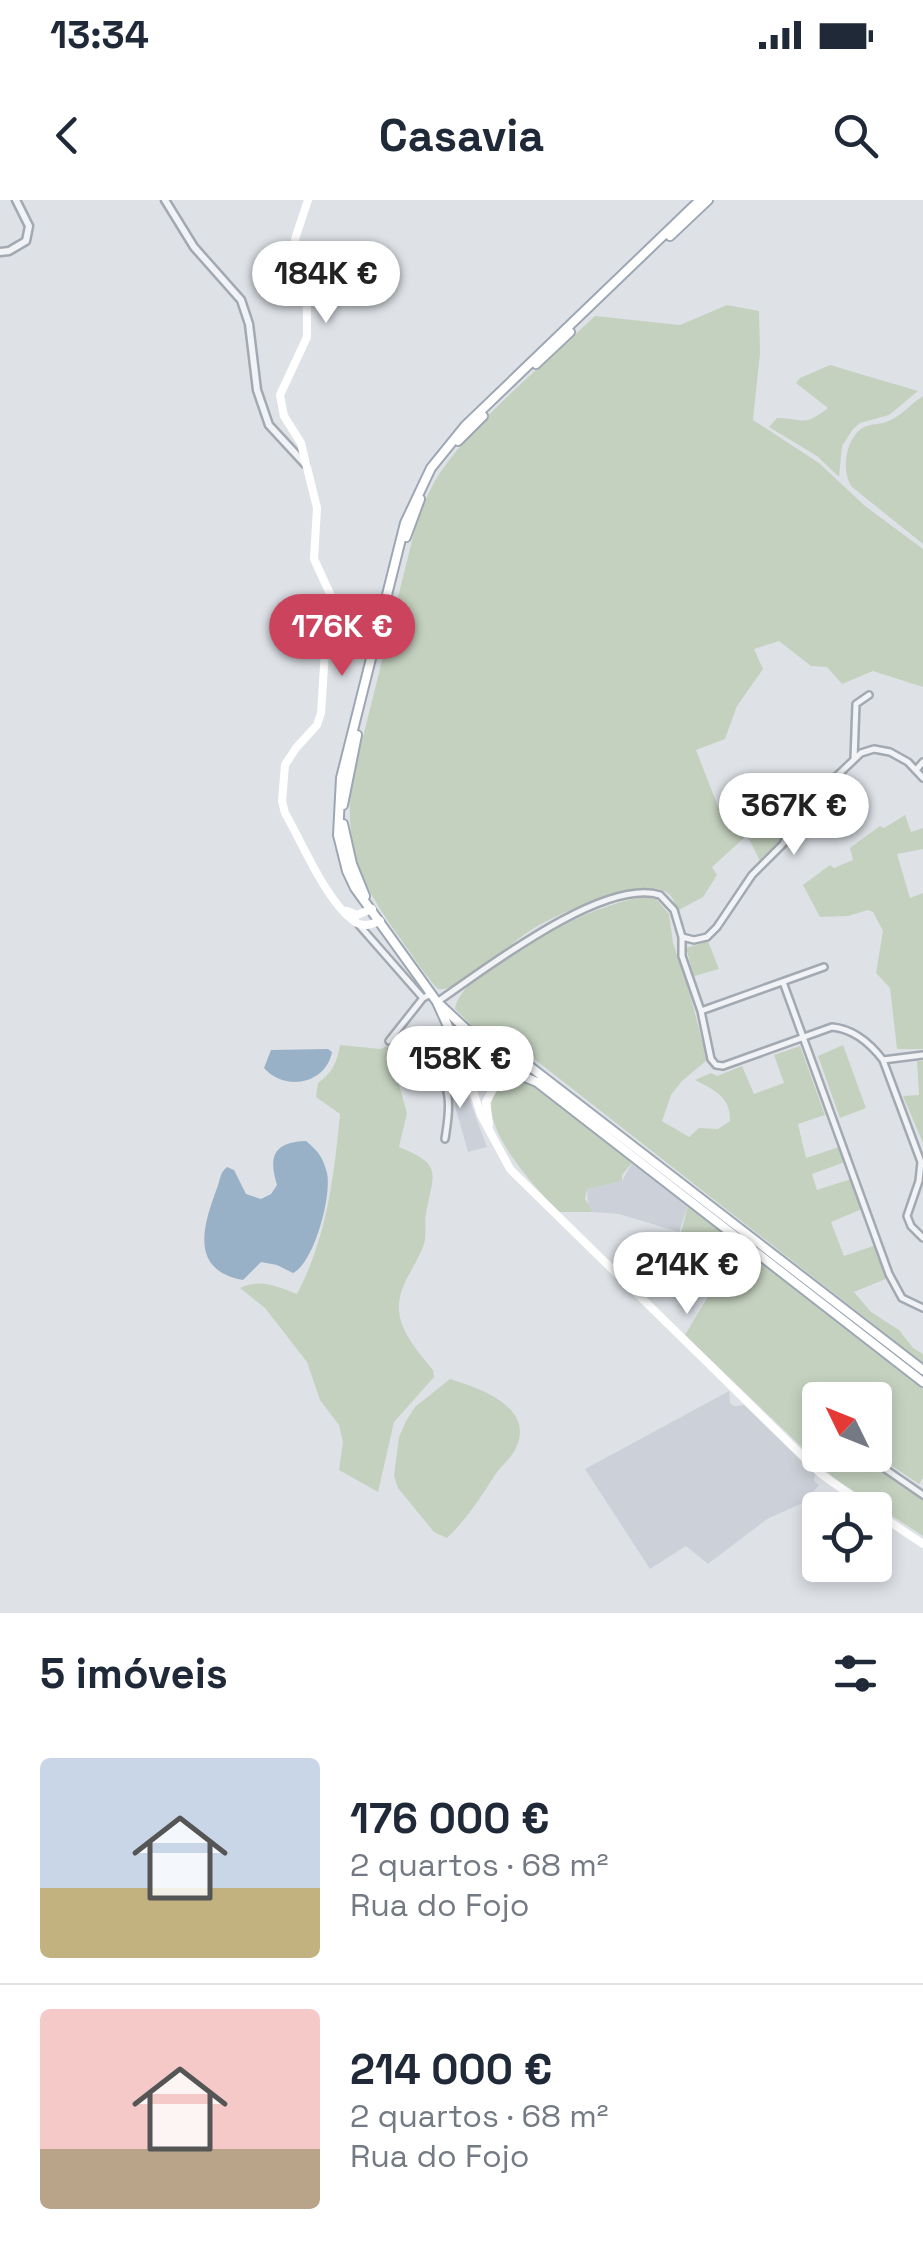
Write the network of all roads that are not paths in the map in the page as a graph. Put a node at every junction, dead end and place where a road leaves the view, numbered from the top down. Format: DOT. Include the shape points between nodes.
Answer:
graph roads {
  1 [pos="16,200"];
  2 [pos="165,200"];
  3 [pos="308,200"];
  4 [pos="700,200"];
  5 [pos="708,200"];
  6 [pos="0,252"];
  7 [pos="305,464"];
  8 [pos="869,695"];
  9 [pos="854,759"];
  10 [pos="923,762"];
  11 [pos="916,770"];
  12 [pos="923,778"];
  13 [pos="372,908"];
  14 [pos="343,910"];
  15 [pos="380,921"];
  16 [pos="356,922"];
  17 [pos="682,936"];
  18 [pos="824,968"];
  19 [pos="783,982"];
  20 [pos="430,998"];
  21 [pos="701,1011"];
  22 [pos="450,1032"];
  23 [pos="803,1038"];
  24 [pos="486,1039"];
  25 [pos="389,1041"];
  26 [pos="502,1045"];
  27 [pos="923,1055"];
  28 [pos="883,1060"];
  29 [pos="465,1068"];
  30 [pos="500,1080"];
  31 [pos="491,1133"];
  32 [pos="444,1139"];
  33 [pos="923,1238"];
  34 [pos="923,1308"];
  35 [pos="923,1370"];
  36 [pos="923,1382"];
  37 [pos="890,1472"];
  38 [pos="847,1492"];
  39 [pos="923,1494"];
  40 [pos="892,1523"];
  41 [pos="923,1544"];
  1 -- 6 [label="street" via="29,226 26,241"];
  2 -- 7 [label="street" via="194,247 241,300 269,424"];
  3 -- 7 [label="main road" via="295,240 307,337 280,396"];
  4 -- 13 [label="main road" via="466,426 418,492 400,540 339,791 338,834 347,872"];
  5 -- 13 [label="main road" via="458,441 420,497 344,792 344,836"];
  7 -- 14 [label="main road" via="318,508 314,559 332,598 321,714 286,765 282,801"];
  8 -- 9 [label="street" via="856,704"];
  9 -- 11 [label="street" via="883,750"];
  9 -- 17 [label="street" via="800,811 783,844 752,874 712,932 694,940"];
  10 -- 11 [label="street"];
  11 -- 12 [label="street"];
  13 -- 14 [label="main road" via="356,915"];
  13 -- 15 [label="main road"];
  14 -- 16 [label="main road"];
  15 -- 16 [label="main road"];
  15 -- 20 [label="main road"];
  16 -- 20 [label="street"];
  17 -- 20 [label="street" via="666,898 651,892 624,896 528,938"];
  17 -- 21 [label="street"];
  18 -- 19 [label="street"];
  19 -- 21 [label="street"];
  19 -- 23 [label="street"];
  20 -- 22 [label="main road"];
  20 -- 24 [label="main road"];
  20 -- 25 [label="street"];
  21 -- 23 [label="street" via="712,1059 720,1066"];
  22 -- 29 [label="main road"];
  22 -- 32 [label="street" via="440,1057 448,1097"];
  23 -- 28 [label="street" via="842,1028"];
  23 -- 34 [label="street" via="890,1274 902,1298"];
  24 -- 26 [label="main road"];
  24 -- 29 [label="main road" via="473,1044"];
  26 -- 30 [label="main road" via="509,1057"];
  26 -- 35 [label="main road"];
  27 -- 28 [label="street"];
  28 -- 33 [label="street" via="921,1168 907,1216"];
  29 -- 30 [label="main road" via="476,1082"];
  29 -- 31 [label="main road"];
  30 -- 31 [label="main road" via="486,1102"];
  30 -- 36 [label="main road" via="522,1076 537,1082"];
  31 -- 38 [label="main road" via="504,1160 533,1192"];
  37 -- 39 [label="street"];
  40 -- 41 [label="main road"];
}
